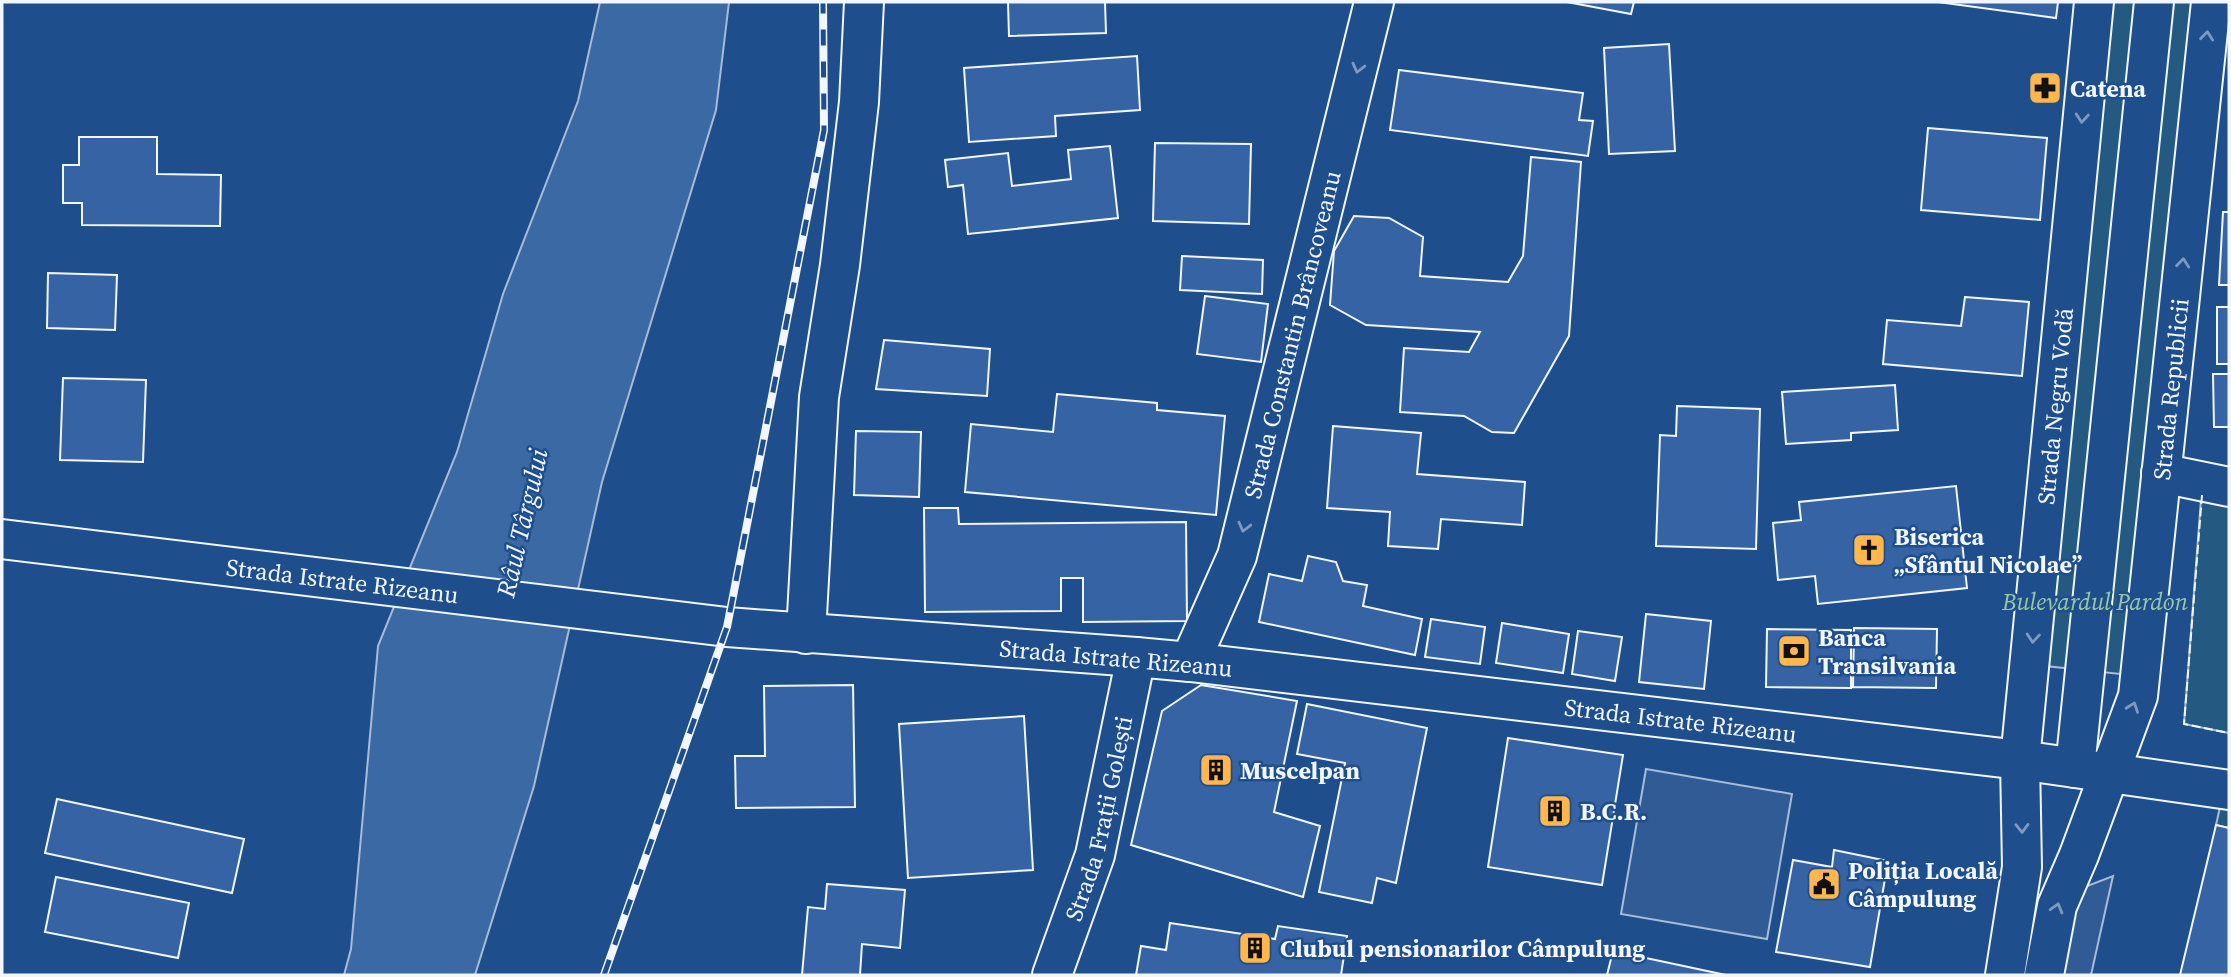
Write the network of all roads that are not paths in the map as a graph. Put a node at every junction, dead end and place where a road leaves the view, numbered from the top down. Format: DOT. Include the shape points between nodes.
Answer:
graph roads {
  1 [pos="864,2"];
  2 [pos="1374,2"];
  3 [pos="2094,2"];
  4 [pos="2154,2"];
  5 [pos="2211,2"];
  6 [pos="2161,474"];
  7 [pos="2227,476"];
  8 [pos="2,538"];
  9 [pos="806,634"];
  10 [pos="1136,657"];
  11 [pos="1190,662"];
  12 [pos="2021,760"];
  13 [pos="2092,769"];
  14 [pos="2229,790"];
  15 [pos="1052,975"];
  16 [pos="2005,975"];
  17 [pos="2044,975"];
  1 -- 9 [label="street" via="859,102 820,397"];
  2 -- 11 [label="street, Strada Constantin Brâncoveanu, one-way" via="1237,556"];
  3 -- 12 [label="street, Strada Negru Vodă, one-way"];
  4 -- 13 [label="street"];
  6 -- 5 [label="street, Strada Republicii, one-way"];
  6 -- 7 [label="street"];
  13 -- 6 [label="street, Strada Republicii, one-way" via="2138,696"];
  8 -- 9 [label="street, Strada Istrate Rizeanu"];
  9 -- 10 [label="street, Strada Istrate Rizeanu"];
  10 -- 11 [label="street, Strada Istrate Rizeanu"];
  10 -- 15 [label="street, Strada Frații Golești" via="1095,855"];
  11 -- 12 [label="street, Strada Istrate Rizeanu"];
  12 -- 13 [label="street, Strada Istrate Rizeanu"];
  12 -- 16 [label="street, Strada Negru Vodă, one-way" via="2022,867"];
  13 -- 14 [label="street, Strada Istrate Rizeanu"];
  17 -- 13 [label="street, one-way"];
}
